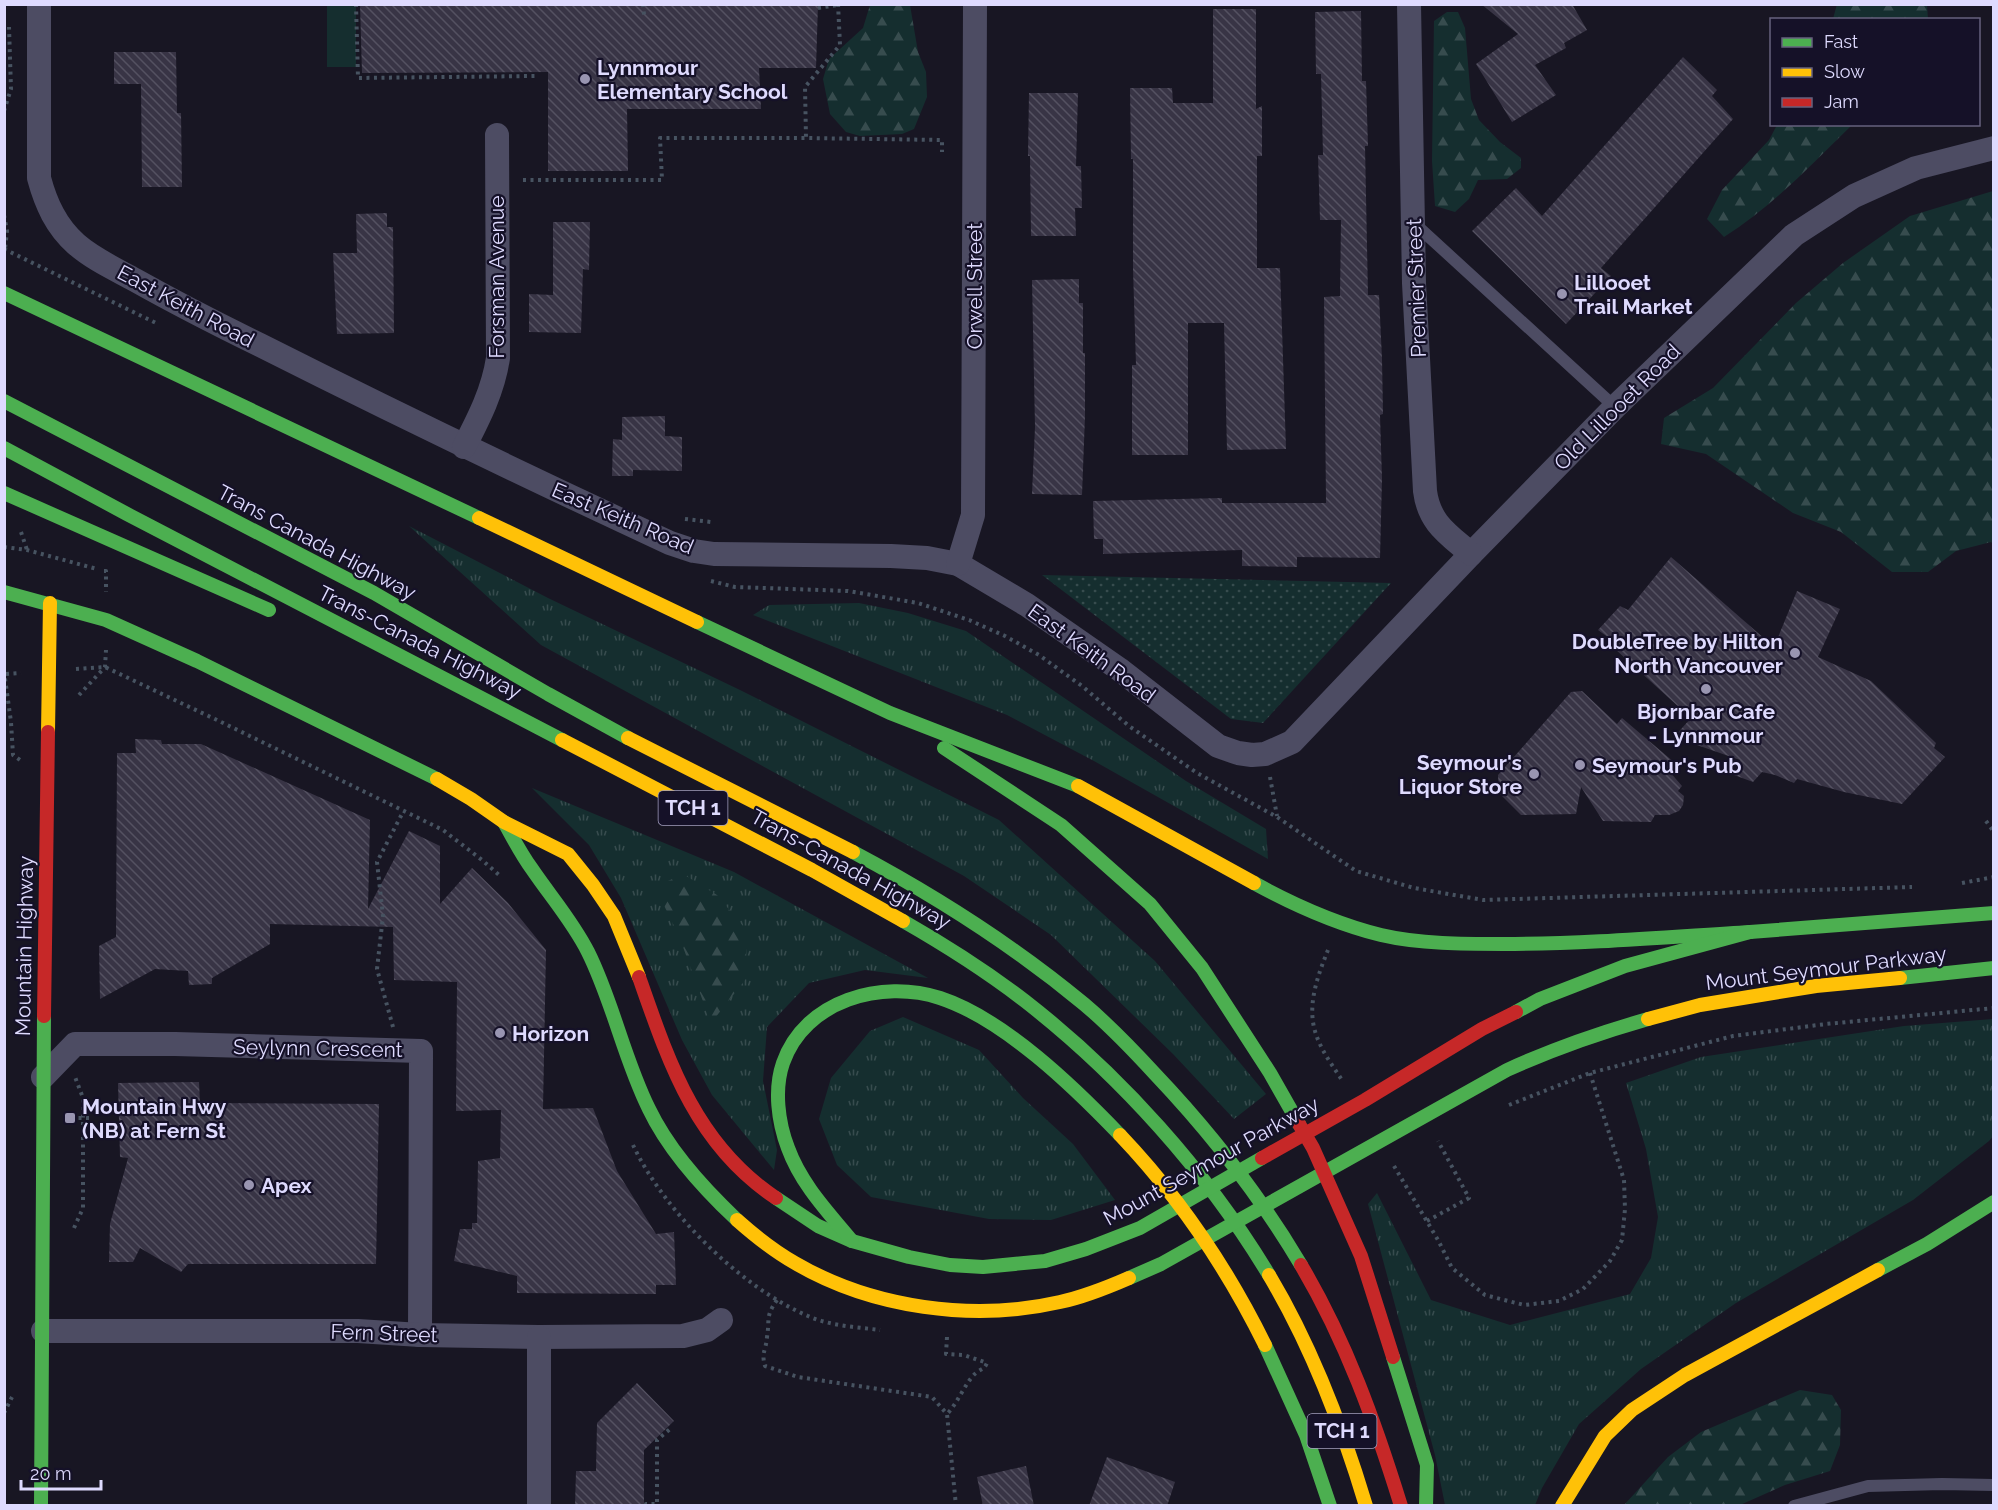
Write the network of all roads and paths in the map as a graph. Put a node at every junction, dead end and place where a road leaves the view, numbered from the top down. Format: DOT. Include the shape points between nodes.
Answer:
graph roads {
  1 [pos="39,4"];
  2 [pos="356,4"];
  3 [pos="643,4"];
  4 [pos="975,4"];
  5 [pos="1410,4"];
  6 [pos="838,5"];
  7 [pos="818,8"];
  8 [pos="644,15"];
  9 [pos="4,29"];
  10 [pos="535,76"];
  11 [pos="4,111"];
  12 [pos="497,135"];
  13 [pos="806,138"];
  14 [pos="1994,148"];
  15 [pos="942,152"];
  16 [pos="515,180"];
  17 [pos="4,215"];
  18 [pos="1414,224"];
  19 [pos="6,231"];
  20 [pos="5,249"];
  21 [pos="4,293"];
  22 [pos="159,324"];
  23 [pos="4,401"];
  24 [pos="1616,407"];
  25 [pos="464,447"];
  26 [pos="4,448"];
  27 [pos="4,493"];
  28 [pos="678,518"];
  29 [pos="711,522"];
  30 [pos="4,547"];
  31 [pos="1471,554"];
  32 [pos="958,564"];
  33 [pos="106,571"];
  34 [pos="702,578"];
  35 [pos="4,592"];
  36 [pos="50,603"];
  37 [pos="279,614"];
  38 [pos="345,642"];
  39 [pos="105,668"];
  40 [pos="4,671"];
  41 [pos="890,712"];
  42 [pos="11,722"];
  43 [pos="530,722"];
  44 [pos="4,725"];
  45 [pos="606,727"];
  46 [pos="1292,742"];
  47 [pos="1265,754"];
  48 [pos="13,756"];
  49 [pos="403,812"];
  50 [pos="1277,817"];
  51 [pos="1986,821"];
  52 [pos="504,822"];
  53 [pos="1994,832"];
  54 [pos="1994,877"];
  55 [pos="506,882"];
  56 [pos="1960,884"];
  57 [pos="1914,887"];
  58 [pos="1994,913"];
  59 [pos="1750,932"];
  60 [pos="1328,950"];
  61 [pos="1994,968"];
  62 [pos="1994,1008"];
  63 [pos="44,1010"];
  64 [pos="75,1044"];
  65 [pos="394,1051"];
  66 [pos="1590,1073"];
  67 [pos="43,1077"];
  68 [pos="1346,1088"];
  69 [pos="1505,1107"];
  70 [pos="1446,1134"];
  71 [pos="632,1142"];
  72 [pos="1390,1160"];
  73 [pos="1994,1202"];
  74 [pos="1427,1221"];
  75 [pos="852,1241"];
  76 [pos="740,1274"];
  77 [pos="777,1300"];
  78 [pos="721,1320"];
  79 [pos="43,1331"];
  80 [pos="420,1335"];
  81 [pos="947,1336"];
  82 [pos="539,1337"];
  83 [pos="947,1414"];
  84 [pos="670,1429"];
  85 [pos="1994,1485"];
  86 [pos="1849,1491"];
  87 [pos="657,1505"];
  88 [pos="41,1506"];
  89 [pos="539,1506"];
  90 [pos="646,1506"];
  91 [pos="956,1506"];
  92 [pos="1330,1506"];
  93 [pos="1366,1506"];
  94 [pos="1401,1506"];
  95 [pos="1426,1506"];
  96 [pos="1562,1506"];
  97 [pos="1794,1506"];
  98 [pos="1835,1506"];
  1 -- 25 [label="street, East Keith Road" via="39,178 44,198 63,231 95,258 191,311"];
  2 -- 10 [label="path" via="358,78"];
  3 -- 8 [label="path"];
  4 -- 32 [label="street, Orwell Street" via="973,515"];
  5 -- 18 [label="street, Premier Street"];
  6 -- 7 [label="path"];
  6 -- 13 [label="path" via="840,45 805,87"];
  9 -- 11 [label="path" via="9,27 11,89"];
  12 -- 25 [label="street, Forsman Avenue" via="498,358 484,408"];
  13 -- 15 [label="path" via="942,140"];
  13 -- 16 [label="path" via="660,138 662,180"];
  14 -- 24 [label="street, Old Lillooet Road" via="1916,168 1854,196 1794,234"];
  17 -- 19 [label="path"];
  18 -- 24 [label="lane"];
  18 -- 31 [label="street, Premier Street" via="1426,504 1441,529"];
  19 -- 20 [label="path"];
  20 -- 22 [label="path"];
  21 -- 41 [label="main road"];
  23 -- 45 [label="main road, Trans Canada Highway / TCH 1" via="375,594"];
  24 -- 31 [label="street, Old Lillooet Road"];
  25 -- 32 [label="street, East Keith Road" via="694,551 891,556"];
  26 -- 43 [label="main road, Trans-Canada Highway / TCH 1"];
  27 -- 37 [label="main road"];
  28 -- 29 [label="path"];
  30 -- 33 [label="path"];
  31 -- 46 [label="street, Old Lillooet Road"];
  32 -- 47 [label="street, East Keith Road" via="1027,605 1119,669 1218,746 1238,753"];
  34 -- 50 [label="path" via="735,587 848,591 918,603 969,620 1039,655 1129,726 1197,773"];
  35 -- 36 [label="main road"];
  36 -- 52 [label="main road" via="106,620 197,661 436,779"];
  36 -- 63 [label="main road, Mountain Highway"];
  38 -- 43 [label="main road"];
  39 -- 49 [label="path"];
  40 -- 42 [label="path"];
  41 -- 59 [label="main road" via="1074,784 1279,897 1382,935 1452,944 1545,944"];
  41 -- 95 [label="main road" via="1061,825 1150,904 1202,968 1313,1148 1361,1256 1427,1465"];
  42 -- 44 [label="path"];
  42 -- 48 [label="path"];
  43 -- 93 [label="main road, Trans-Canada Highway / TCH 1" via="883,908 1007,988 1066,1035 1170,1140 1253,1249 1313,1359 1339,1421"];
  45 -- 94 [label="main road, Trans-Canada Highway / TCH 1" via="829,839 968,919 1089,1009 1143,1061 1244,1176 1320,1296 1351,1360"];
  46 -- 47 [label="street, East Keith Road"];
  47 -- 50 [label="path"];
  49 -- 55 [label="path" via="443,830"];
  49 -- 65 [label="path" via="377,862 383,916 377,969 394,1030"];
  50 -- 57 [label="path" via="1356,871 1414,888 1483,900"];
  51 -- 53 [label="path"];
  52 -- 61 [label="main road, Mount Seymour Parkway" via="589,952 632,1069 652,1115 677,1155 751,1233 797,1264 837,1283 918,1305 986,1311 1018,1309 1060,1302 1109,1286 1161,1264 1507,1070 1598,1033 1712,1003 1816,986"];
  52 -- 75 [label="main road, Mount Seymour Parkway" via="568,854 609,909 632,957 679,1082 700,1122 727,1157 790,1209"];
  54 -- 56 [label="path"];
  58 -- 59 [label="main road, Mount Seymour Parkway"];
  59 -- 75 [label="main road, Mount Seymour Parkway" via="1625,966 1540,999 1140,1228 1086,1250 1045,1261 983,1268 909,1257"];
  60 -- 68 [label="path" via="1315,982 1314,1030"];
  62 -- 66 [label="path" via="1733,1036"];
  63 -- 64 [label="street"];
  63 -- 67 [label="main road, Mountain Highway"];
  64 -- 65 [label="street, Seylynn Crescent"];
  64 -- 67 [label="street"];
  65 -- 80 [label="street, Seylynn Crescent" via="421,1051"];
  66 -- 69 [label="path"];
  66 -- 74 [label="path" via="1623,1180 1625,1209 1622,1240 1610,1261 1583,1289 1558,1301 1524,1305 1485,1295 1452,1268"];
  67 -- 79 [label="main road, Mountain Highway"];
  70 -- 74 [label="path" via="1436,1138 1469,1198"];
  71 -- 76 [label="path" via="641,1162 687,1223"];
  72 -- 74 [label="path"];
  73 -- 96 [label="main road" via="1928,1244 1685,1375 1632,1410 1605,1436"];
  75 -- 92 [label="main road" via="811,1192 792,1160 779,1105 783,1063 804,1029 846,998 871,991 901,990 960,1006 1043,1063 1094,1108 1176,1199 1223,1266 1272,1356"];
  77 -- 83 [label="path" via="767,1318 767,1337 761,1353 765,1366 798,1377 932,1397"];
  78 -- 82 [label="street, Fern Street" via="707,1330 683,1336"];
  79 -- 80 [label="street, Fern Street" via="358,1331"];
  79 -- 88 [label="main road, Mountain Highway"];
  80 -- 82 [label="street, Fern Street"];
  81 -- 83 [label="path" via="946,1354 987,1363"];
  82 -- 89 [label="street"];
  83 -- 91 [label="path"];
  84 -- 87 [label="path" via="657,1440"];
  85 -- 86 [label="lane" via="1868,1486"];
  86 -- 97 [label="lane"];
  86 -- 98 [label="lane"];
  87 -- 90 [label="path"];
}
